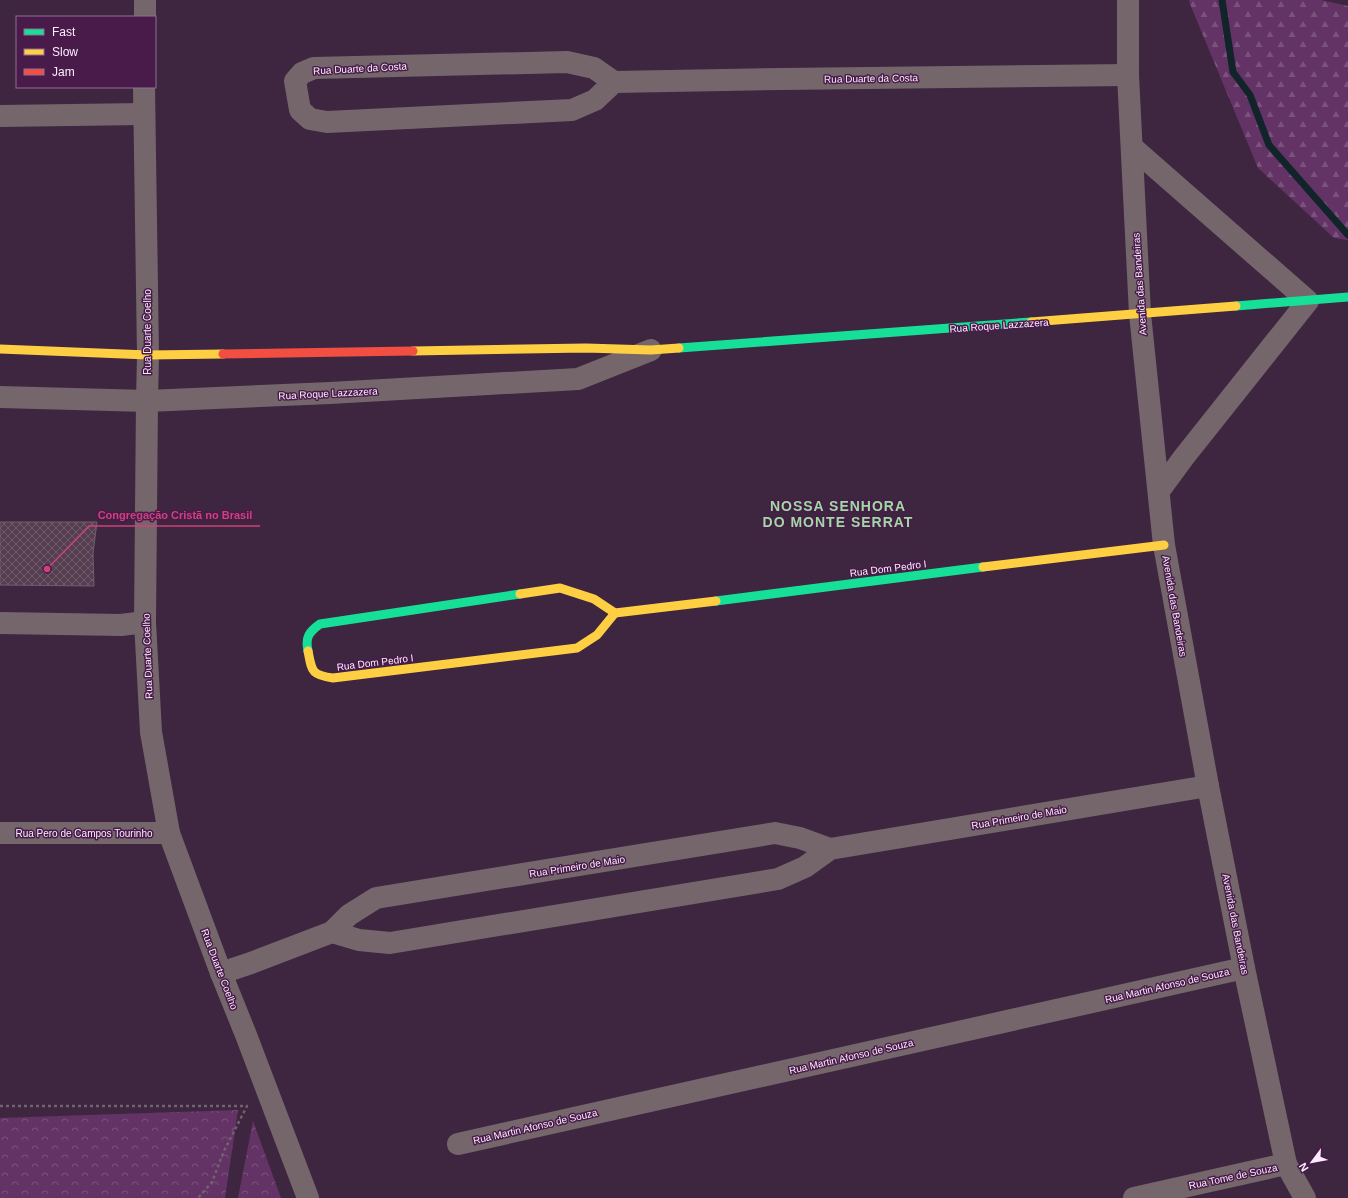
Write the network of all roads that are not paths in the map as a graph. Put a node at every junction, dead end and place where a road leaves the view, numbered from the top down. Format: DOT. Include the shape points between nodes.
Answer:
graph roads {
  1 [pos="145,0"];
  2 [pos="1128,0"];
  3 [pos="145,16"];
  4 [pos="1128,75"];
  5 [pos="614,82"];
  6 [pos="144,88"];
  7 [pos="144,114"];
  8 [pos="0,116"];
  9 [pos="1132,147"];
  10 [pos="1348,297"];
  11 [pos="1308,301"];
  12 [pos="1140,314"];
  13 [pos="0,349"];
  14 [pos="651,350"];
  15 [pos="148,355"];
  16 [pos="0,398"];
  17 [pos="146,401"];
  18 [pos="1159,491"];
  19 [pos="1164,545"];
  20 [pos="615,613"];
  21 [pos="145,622"];
  22 [pos="0,623"];
  23 [pos="1208,786"];
  24 [pos="0,833"];
  25 [pos="169,833"];
  26 [pos="830,849"];
  27 [pos="332,932"];
  28 [pos="1244,968"];
  29 [pos="221,973"];
  30 [pos="458,1144"];
  31 [pos="1286,1164"];
  32 [pos="308,1198"];
  33 [pos="1134,1198"];
  34 [pos="1305,1198"];
  1 -- 3 [label="street"];
  2 -- 4 [label="street, Avenida das Bandeiras"];
  4 -- 5 [label="street, Rua Duarte da Costa"];
  4 -- 9 [label="street, Avenida das Bandeiras"];
  5 -- 5 [label="street, Rua Duarte da Costa" via="594,68 567,62 314,68 302,73 295,81 300,110 310,119 327,122 572,110 595,100"];
  6 -- 7 [label="street, Rua Duarte Coelho"];
  7 -- 8 [label="street"];
  7 -- 15 [label="street, Rua Duarte Coelho"];
  9 -- 11 [label="street"];
  9 -- 12 [label="street, Avenida das Bandeiras"];
  10 -- 11 [label="street, Rua Roque Lazzazera"];
  11 -- 12 [label="street, Rua Roque Lazzazera"];
  11 -- 18 [label="street"];
  12 -- 14 [label="street, Rua Roque Lazzazera"];
  12 -- 18 [label="street, Avenida das Bandeiras"];
  13 -- 15 [label="street, Rua Roque Lazzazera"];
  14 -- 15 [label="street, Rua Roque Lazzazera" via="586,348"];
  14 -- 17 [label="street, Rua Roque Lazzazera" via="578,380"];
  15 -- 17 [label="street, Rua Duarte Coelho"];
  16 -- 17 [label="street, Rua Roque Lazzazera"];
  17 -- 21 [label="street, Rua Duarte Coelho"];
  18 -- 19 [label="street, Avenida das Bandeiras"];
  19 -- 20 [label="street, Rua Dom Pedro I"];
  19 -- 23 [label="street, Avenida das Bandeiras"];
  20 -- 20 [label="street, Rua Dom Pedro I" via="594,599 560,588 320,624 311,631 306,642 312,669 320,676 334,678 578,648 597,635"];
  21 -- 22 [label="street" via="121,625"];
  21 -- 25 [label="street, Rua Duarte Coelho" via="151,732"];
  23 -- 26 [label="street, Rua Primeiro de Maio"];
  23 -- 28 [label="street, Avenida das Bandeiras"];
  24 -- 25 [label="street, Rua Pero de Campos Tourinho"];
  25 -- 29 [label="street, Rua Duarte Coelho"];
  26 -- 27 [label="street, Rua Primeiro de Maio" via="805,867 778,879 390,943 359,940"];
  26 -- 27 [label="street, Rua Primeiro de Maio" via="800,838 775,833 376,898 348,915"];
  27 -- 29 [label="street, Rua Primeiro de Maio"];
  28 -- 30 [label="street, Rua Martin Afonso de Souza"];
  28 -- 31 [label="street, Avenida das Bandeiras"];
  29 -- 32 [label="street, Rua Duarte Coelho"];
  31 -- 33 [label="street, Rua Tome de Souza"];
  31 -- 34 [label="street, Avenida das Bandeiras"];
}
